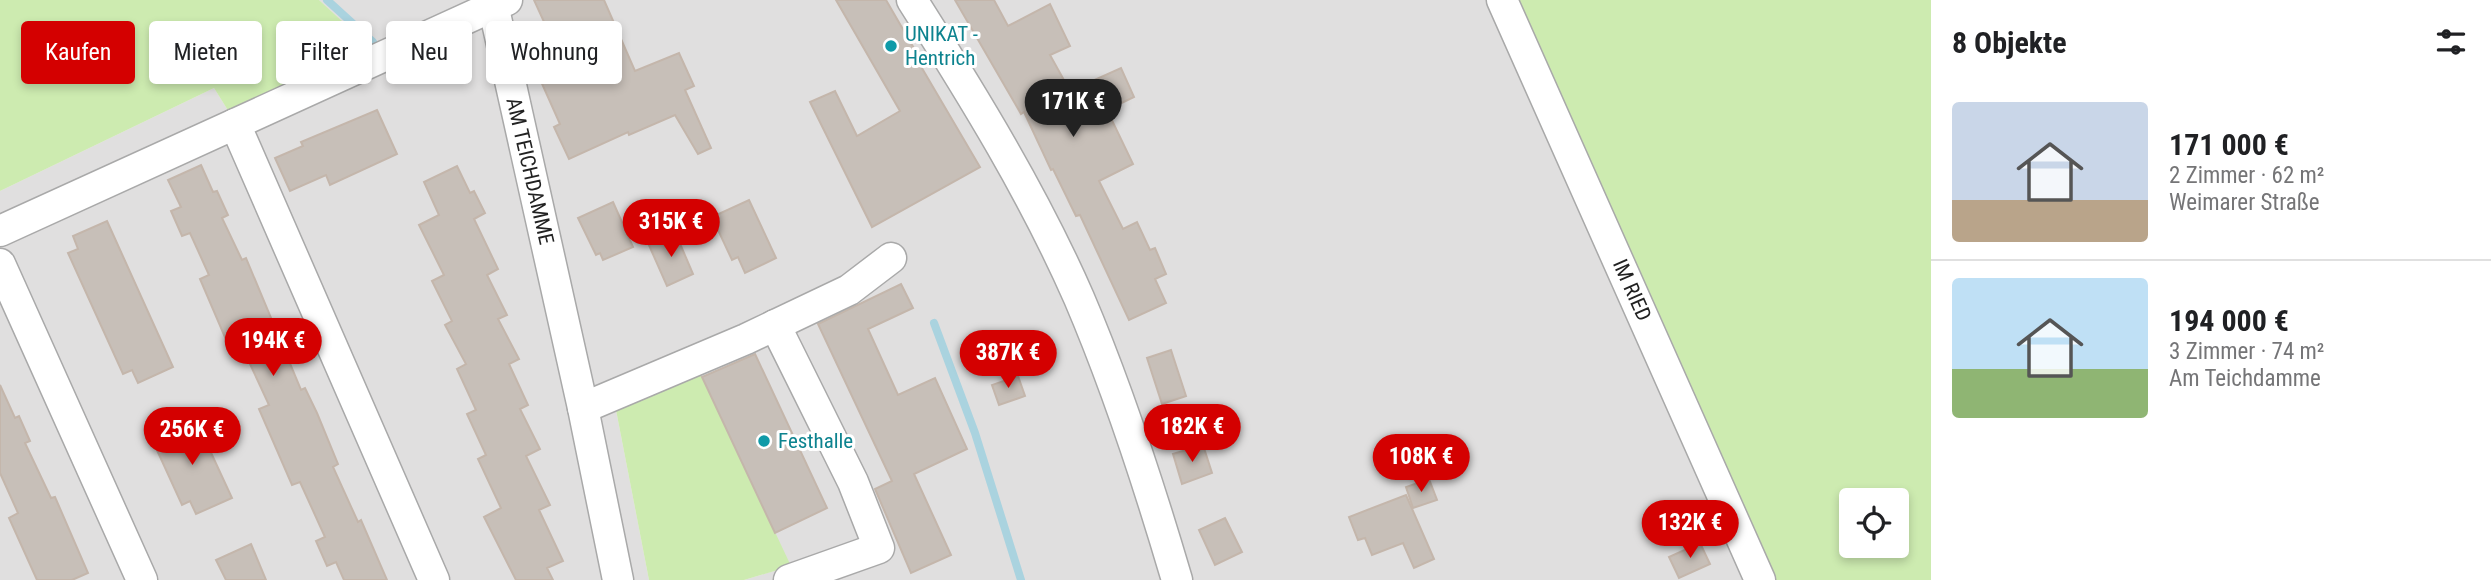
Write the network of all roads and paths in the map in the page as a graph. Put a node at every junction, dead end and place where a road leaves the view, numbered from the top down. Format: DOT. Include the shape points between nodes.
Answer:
graph roads {
  1 [pos="912,0"];
  2 [pos="1502,0"];
  3 [pos="498,2"];
  4 [pos="235,124"];
  5 [pos="0,231"];
  6 [pos="891,258"];
  7 [pos="0,264"];
  8 [pos="775,325"];
  9 [pos="583,408"];
  10 [pos="142,580"];
  11 [pos="434,580"];
  12 [pos="618,580"];
  13 [pos="789,580"];
  14 [pos="1177,580"];
  15 [pos="1760,580"];
  1 -- 14 [label="street" via="1023,183 1079,298 1122,410"];
  2 -- 15 [label="street, IM RIED"];
  3 -- 4 [label="street, AM TEICHDAMME"];
  3 -- 9 [label="street, AM TEICHDAMME"];
  4 -- 5 [label="street, AM TEICHDAMME"];
  4 -- 11 [label="street"];
  6 -- 8 [label="street" via="849,290"];
  7 -- 10 [label="street"];
  8 -- 9 [label="street"];
  8 -- 13 [label="street" via="853,482 879,548"];
  9 -- 12 [label="street, AM TEICHDAMME"];
}
